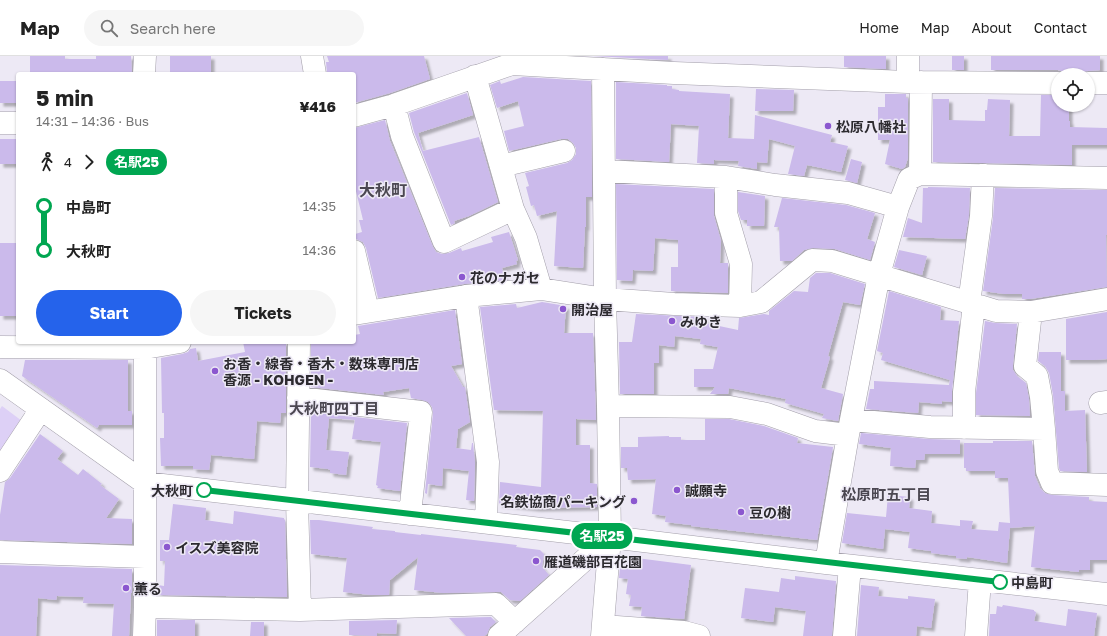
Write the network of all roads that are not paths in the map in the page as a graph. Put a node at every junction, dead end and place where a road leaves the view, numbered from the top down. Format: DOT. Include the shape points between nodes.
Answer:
graph roads {
  1 [pos="145,56"];
  2 [pos="312,56"];
  3 [pos="908,56"];
  4 [pos="511,60"];
  5 [pos="675,65"];
  6 [pos="603,69"];
  7 [pos="144,72"];
  8 [pos="315,72"];
  9 [pos="476,76"];
  10 [pos="914,82"];
  11 [pos="1051,83"];
  12 [pos="1095,83"];
  13 [pos="1107,83"];
  14 [pos="394,105"];
  15 [pos="356,115"];
  16 [pos="0,123"];
  17 [pos="16,123"];
  18 [pos="564,151"];
  19 [pos="501,166"];
  20 [pos="604,171"];
  21 [pos="920,174"];
  22 [pos="984,175"];
  23 [pos="726,177"];
  24 [pos="1107,178"];
  25 [pos="898,207"];
  26 [pos="513,209"];
  27 [pos="356,269"];
  28 [pos="878,275"];
  29 [pos="541,289"];
  30 [pos="466,296"];
  31 [pos="605,299"];
  32 [pos="1107,299"];
  33 [pos="972,304"];
  34 [pos="740,306"];
  35 [pos="361,312"];
  36 [pos="1031,312"];
  37 [pos="157,344"];
  38 [pos="299,344"];
  39 [pos="145,345"];
  40 [pos="0,347"];
  41 [pos="0,380"];
  42 [pos="298,398"];
  43 [pos="608,406"];
  44 [pos="41,409"];
  45 [pos="850,428"];
  46 [pos="964,428"];
  47 [pos="1044,429"];
  48 [pos="0,471"];
  49 [pos="145,483"];
  50 [pos="1107,485"];
  51 [pos="297,501"];
  52 [pos="410,514"];
  53 [pos="486,522"];
  54 [pos="610,537"];
  55 [pos="0,552"];
  56 [pos="145,557"];
  57 [pos="826,563"];
  58 [pos="850,566"];
  59 [pos="980,580"];
  60 [pos="1107,594"];
  61 [pos="145,607"];
  62 [pos="300,610"];
  63 [pos="512,628"];
  64 [pos="603,631"];
  65 [pos="144,636"];
  66 [pos="699,636"];
  67 [pos="844,636"];
  68 [pos="976,636"];
  1 -- 7 [label="street"];
  2 -- 8 [label="street"];
  3 -- 10 [label="street"];
  4 -- 6 [label="street"];
  4 -- 9 [label="street"];
  5 -- 6 [label="street"];
  5 -- 10 [label="street"];
  6 -- 20 [label="street"];
  9 -- 14 [label="street"];
  9 -- 19 [label="street"];
  10 -- 11 [label="street"];
  10 -- 21 [label="street"];
  12 -- 13 [label="street"];
  14 -- 15 [label="street"];
  14 -- 26 [label="street" via="402,136 444,242"];
  16 -- 17 [label="street"];
  18 -- 19 [label="street"];
  19 -- 26 [label="street"];
  20 -- 23 [label="street"];
  20 -- 31 [label="street"];
  21 -- 22 [label="street"];
  21 -- 25 [label="street" via="909,179"];
  22 -- 24 [label="street"];
  22 -- 33 [label="street"];
  23 -- 25 [label="street" via="848,193"];
  23 -- 34 [label="street" via="726,213 741,264"];
  25 -- 28 [label="street"];
  26 -- 29 [label="street" via="526,238"];
  27 -- 35 [label="street"];
  28 -- 33 [label="street"];
  28 -- 34 [label="street" via="832,261 812,260 761,302"];
  28 -- 45 [label="street"];
  29 -- 30 [label="street"];
  29 -- 31 [label="street"];
  30 -- 35 [label="street"];
  30 -- 53 [label="street" via="488,462"];
  31 -- 34 [label="street"];
  31 -- 43 [label="street"];
  32 -- 36 [label="street"];
  33 -- 36 [label="street" via="996,311"];
  33 -- 46 [label="street" via="964,392"];
  36 -- 47 [label="street" via="1025,366 1037,376"];
  37 -- 39 [label="street"];
  38 -- 42 [label="street"];
  39 -- 40 [label="street"];
  39 -- 49 [label="street"];
  41 -- 44 [label="street"];
  42 -- 51 [label="street"];
  42 -- 52 [label="street" via="422,412"];
  43 -- 45 [label="street" via="730,408 767,414 815,431"];
  43 -- 54 [label="street"];
  44 -- 48 [label="street"];
  44 -- 49 [label="street"];
  45 -- 46 [label="street"];
  45 -- 57 [label="street"];
  46 -- 47 [label="street"];
  47 -- 50 [label="street" via="1046,471 1052,483"];
  49 -- 51 [label="street"];
  49 -- 56 [label="street"];
  51 -- 52 [label="street"];
  51 -- 62 [label="street"];
  52 -- 53 [label="street"];
  53 -- 54 [label="street"];
  54 -- 57 [label="street"];
  54 -- 63 [label="street"];
  54 -- 64 [label="street"];
  55 -- 56 [label="street"];
  56 -- 61 [label="street"];
  57 -- 58 [label="street"];
  58 -- 59 [label="street"];
  58 -- 67 [label="street"];
  59 -- 60 [label="street"];
  59 -- 68 [label="street"];
  61 -- 62 [label="street"];
  61 -- 65 [label="street"];
  62 -- 63 [label="street" via="496,604"];
  64 -- 66 [label="street" via="684,632"];
}
